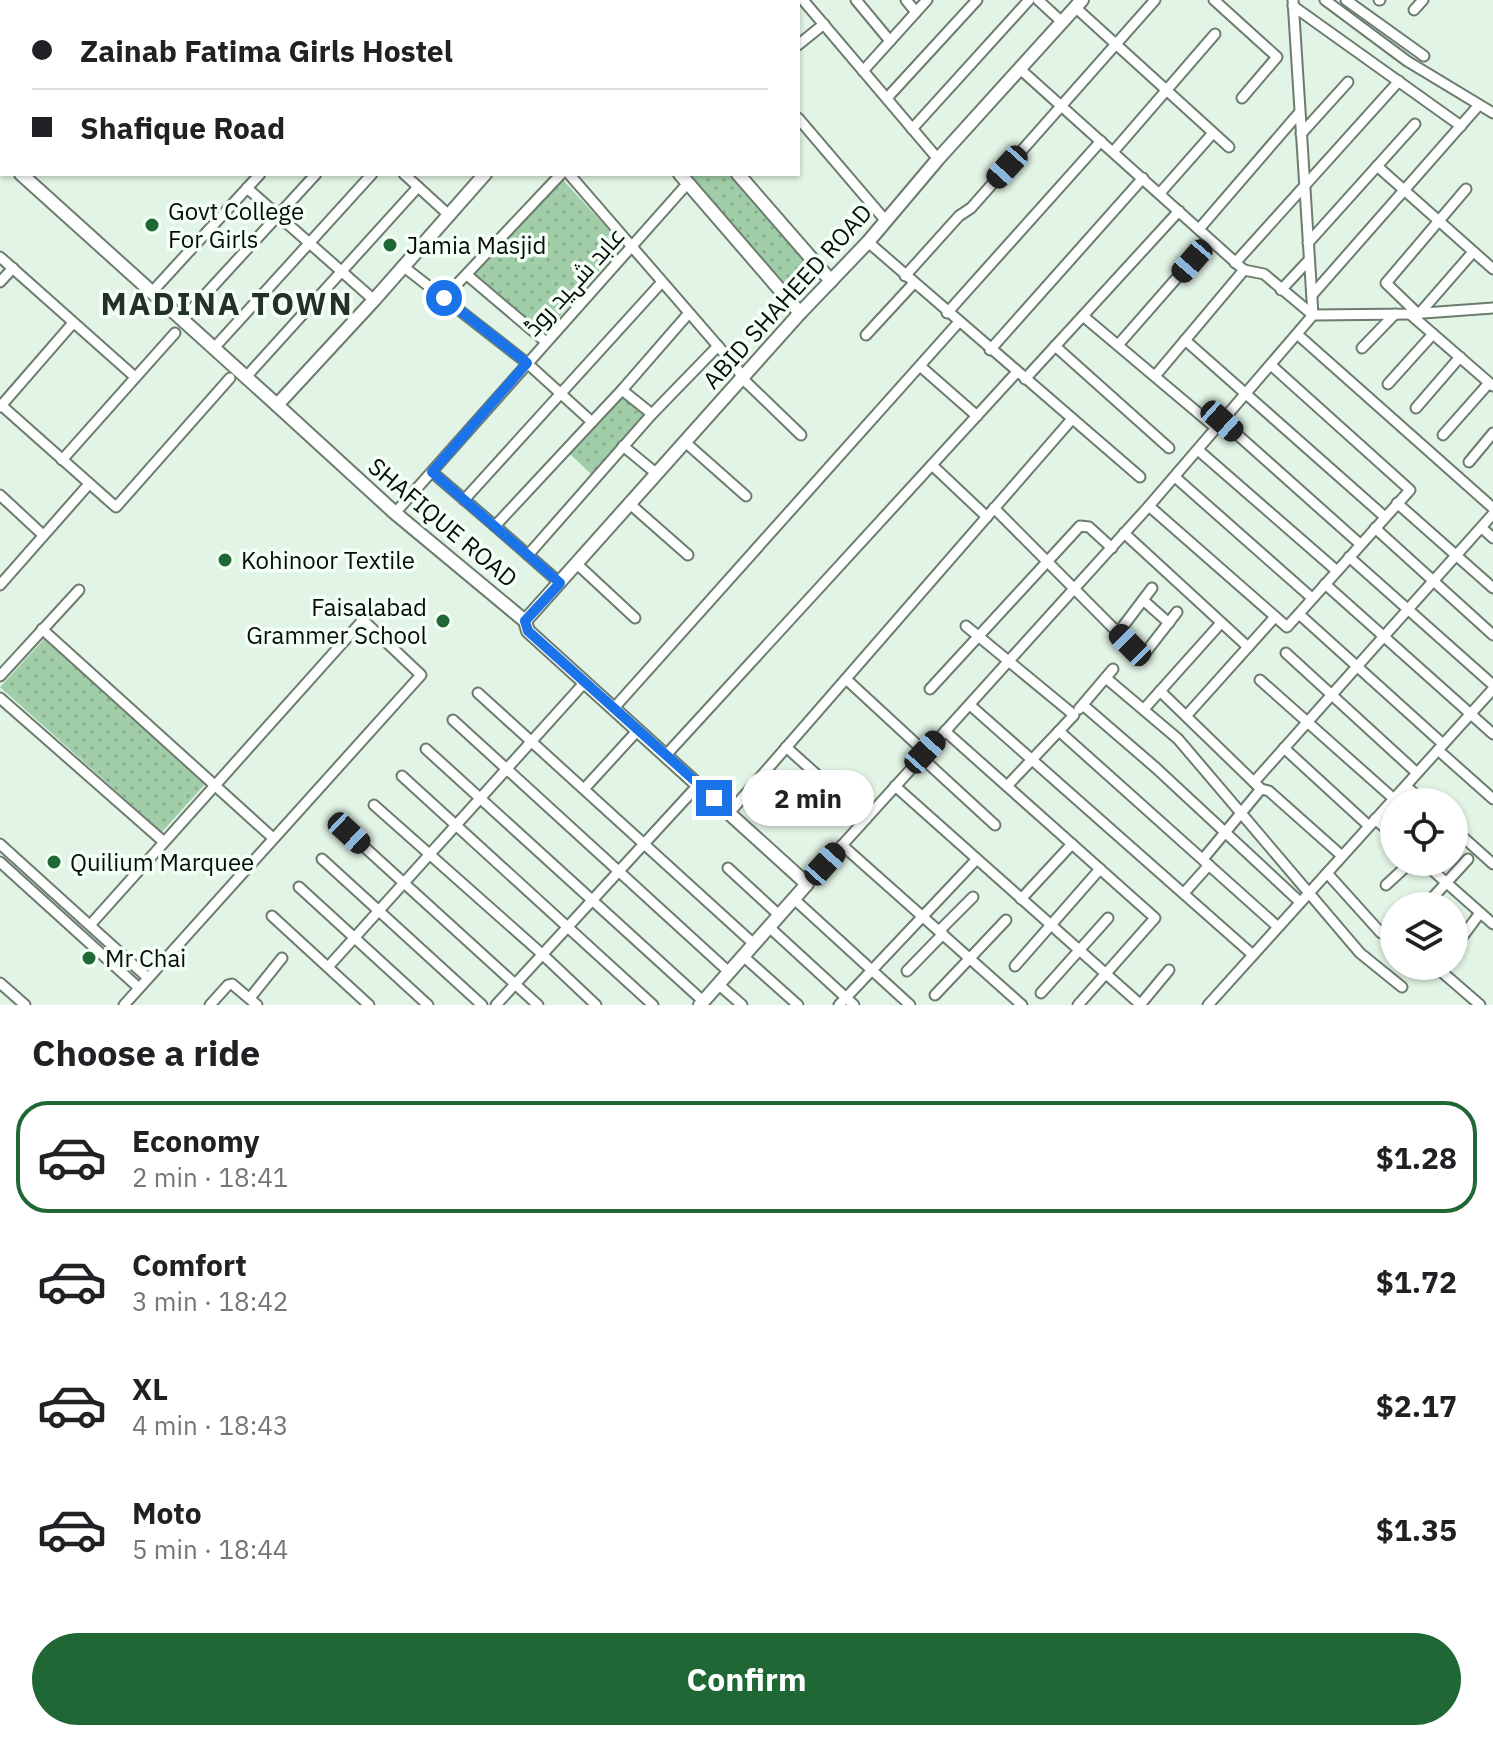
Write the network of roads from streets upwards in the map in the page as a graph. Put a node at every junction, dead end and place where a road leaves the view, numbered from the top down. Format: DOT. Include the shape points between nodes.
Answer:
graph roads {
  1 [pos="803,0"];
  2 [pos="856,0"];
  3 [pos="906,0"];
  4 [pos="927,0"];
  5 [pos="977,0"];
  6 [pos="1029,0"];
  7 [pos="1038,0"];
  8 [pos="1155,0"];
  9 [pos="1214,0"];
  10 [pos="1325,0"];
  11 [pos="1423,0"];
  12 [pos="1348,1"];
  13 [pos="1293,3"];
  14 [pos="1078,4"];
  15 [pos="1414,10"];
  16 [pos="916,12"];
  17 [pos="1062,22"];
  18 [pos="824,24"];
  19 [pos="1215,34"];
  20 [pos="890,41"];
  21 [pos="800,43"];
  22 [pos="1117,45"];
  23 [pos="1424,56"];
  24 [pos="1020,69"];
  25 [pos="863,71"];
  26 [pos="1399,81"];
  27 [pos="1348,82"];
  28 [pos="1166,90"];
  29 [pos="887,98"];
  30 [pos="1242,98"];
  31 [pos="1479,105"];
  32 [pos="1061,107"];
  33 [pos="1299,113"];
  34 [pos="1493,113"];
  35 [pos="800,120"];
  36 [pos="1415,124"];
  37 [pos="1461,126"];
  38 [pos="912,129"];
  39 [pos="1213,133"];
  40 [pos="1301,134"];
  41 [pos="1101,141"];
  42 [pos="1229,147"];
  43 [pos="1113,152"];
  44 [pos="938,159"];
  45 [pos="1377,166"];
  46 [pos="23,176"];
  47 [pos="258,176"];
  48 [pos="314,176"];
  49 [pos="370,176"];
  50 [pos="406,176"];
  51 [pos="481,176"];
  52 [pos="559,176"];
  53 [pos="571,176"];
  54 [pos="740,176"];
  55 [pos="684,178"];
  56 [pos="1143,178"];
  57 [pos="1305,183"];
  58 [pos="418,187"];
  59 [pos="247,188"];
  60 [pos="1405,189"];
  61 [pos="1466,189"];
  62 [pos="1160,193"];
  63 [pos="1179,211"];
  64 [pos="278,215"];
  65 [pos="450,216"];
  66 [pos="886,221"];
  67 [pos="1438,222"];
  68 [pos="1199,229"];
  69 [pos="1210,240"];
  70 [pos="868,242"];
  71 [pos="310,243"];
  72 [pos="1308,243"];
  73 [pos="632,247"];
  74 [pos="1473,252"];
  75 [pos="0,257"];
  76 [pos="1309,260"];
  77 [pos="1235,263"];
  78 [pos="817,266"];
  79 [pos="404,267"];
  80 [pos="13,268"];
  81 [pos="1493,269"];
  82 [pos="341,270"];
  83 [pos="1244,270"];
  84 [pos="467,275"];
  85 [pos="910,280"];
  86 [pos="831,281"];
  87 [pos="0,282"];
  88 [pos="662,282"];
  89 [pos="1281,290"];
  90 [pos="151,293"];
  91 [pos="783,295"];
  92 [pos="1312,295"];
  93 [pos="444,298"];
  94 [pos="374,300"];
  95 [pos="1493,308"];
  96 [pos="689,313"];
  97 [pos="800,313"];
  98 [pos="947,313"];
  99 [pos="1395,314"];
  100 [pos="1416,314"];
  101 [pos="1313,315"];
  102 [pos="1083,316"];
  103 [pos="182,320"];
  104 [pos="73,323"];
  105 [pos="958,323"];
  106 [pos="175,333"];
  107 [pos="1297,334"];
  108 [pos="1433,334"];
  109 [pos="866,335"];
  110 [pos="1185,340"];
  111 [pos="546,342"];
  112 [pos="1118,345"];
  113 [pos="718,346"];
  114 [pos="1055,346"];
  115 [pos="214,348"];
  116 [pos="1362,348"];
  117 [pos="990,350"];
  118 [pos="1460,357"];
  119 [pos="527,363"];
  120 [pos="1271,365"];
  121 [pos="920,366"];
  122 [pos="1493,371"];
  123 [pos="1021,376"];
  124 [pos="1155,376"];
  125 [pos="135,377"];
  126 [pos="246,377"];
  127 [pos="230,378"];
  128 [pos="742,378"];
  129 [pos="1489,383"];
  130 [pos="1388,384"];
  131 [pos="622,390"];
  132 [pos="561,393"];
  133 [pos="1245,394"];
  134 [pos="277,405"];
  135 [pos="1,406"];
  136 [pos="1416,408"];
  137 [pos="652,414"];
  138 [pos="977,416"];
  139 [pos="1072,419"];
  140 [pos="592,422"];
  141 [pos="1219,425"];
  142 [pos="1493,433"];
  143 [pos="801,435"];
  144 [pos="1443,435"];
  145 [pos="685,442"];
  146 [pos="623,446"];
  147 [pos="1169,448"];
  148 [pos="1198,450"];
  149 [pos="62,460"];
  150 [pos="1469,462"];
  151 [pos="932,465"];
  152 [pos="432,472"];
  153 [pos="657,474"];
  154 [pos="1140,477"];
  155 [pos="1175,477"];
  156 [pos="89,484"];
  157 [pos="0,496"];
  158 [pos="746,496"];
  159 [pos="464,500"];
  160 [pos="1397,503"];
  161 [pos="630,504"];
  162 [pos="1149,506"];
  163 [pos="994,508"];
  164 [pos="1493,508"];
  165 [pos="395,513"];
  166 [pos="1493,514"];
  167 [pos="987,517"];
  168 [pos="1385,517"];
  169 [pos="495,526"];
  170 [pos="1375,528"];
  171 [pos="1482,528"];
  172 [pos="1124,533"];
  173 [pos="43,535"];
  174 [pos="1493,538"];
  175 [pos="1360,544"];
  176 [pos="1112,548"];
  177 [pos="528,555"];
  178 [pos="688,555"];
  179 [pos="1456,555"];
  180 [pos="1349,557"];
  181 [pos="1047,562"];
  182 [pos="577,564"];
  183 [pos="1337,571"];
  184 [pos="1434,582"];
  185 [pos="560,583"];
  186 [pos="1325,584"];
  187 [pos="0,585"];
  188 [pos="1152,588"];
  189 [pos="1493,588"];
  190 [pos="79,590"];
  191 [pos="1074,590"];
  192 [pos="1312,598"];
  193 [pos="1143,600"];
  194 [pos="1409,610"];
  195 [pos="1177,612"];
  196 [pos="1299,614"];
  197 [pos="635,618"];
  198 [pos="1274,618"];
  199 [pos="525,621"];
  200 [pos="1169,623"];
  201 [pos="1221,623"];
  202 [pos="966,626"];
  203 [pos="42,629"];
  204 [pos="1118,633"];
  205 [pos="1493,635"];
  206 [pos="1385,636"];
  207 [pos="979,638"];
  208 [pos="1248,647"];
  209 [pos="1286,653"];
  210 [pos="1009,663"];
  211 [pos="1359,665"];
  212 [pos="1113,669"];
  213 [pos="0,676"];
  214 [pos="1106,678"];
  215 [pos="846,679"];
  216 [pos="1260,680"];
  217 [pos="585,682"];
  218 [pos="1493,687"];
  219 [pos="930,689"];
  220 [pos="1160,691"];
  221 [pos="478,693"];
  222 [pos="1333,694"];
  223 [pos="0,698"];
  224 [pos="970,705"];
  225 [pos="1083,705"];
  226 [pos="614,708"];
  227 [pos="1144,709"];
  228 [pos="1471,714"];
  229 [pos="1074,715"];
  230 [pos="1187,715"];
  231 [pos="453,720"];
  232 [pos="1307,724"];
  233 [pos="638,730"];
  234 [pos="945,731"];
  235 [pos="1059,731"];
  236 [pos="1493,734"];
  237 [pos="531,741"];
  238 [pos="786,747"];
  239 [pos="1441,747"];
  240 [pos="1284,748"];
  241 [pos="426,749"];
  242 [pos="666,755"];
  243 [pos="923,755"];
  244 [pos="1032,759"];
  245 [pos="506,769"];
  246 [pos="1417,773"];
  247 [pos="402,776"];
  248 [pos="215,784"];
  249 [pos="699,784"];
  250 [pos="1258,785"];
  251 [pos="895,786"];
  252 [pos="1007,786"];
  253 [pos="1406,786"];
  254 [pos="1381,788"];
  255 [pos="1408,788"];
  256 [pos="584,789"];
  257 [pos="480,798"];
  258 [pos="1493,799"];
  259 [pos="374,805"];
  260 [pos="730,812"];
  261 [pos="1243,814"];
  262 [pos="1380,814"];
  263 [pos="866,819"];
  264 [pos="1372,823"];
  265 [pos="456,825"];
  266 [pos="995,825"];
  267 [pos="1380,828"];
  268 [pos="349,833"];
  269 [pos="1226,833"];
  270 [pos="273,838"];
  271 [pos="164,842"];
  272 [pos="1468,842"];
  273 [pos="0,844"];
  274 [pos="644,844"];
  275 [pos="1072,844"];
  276 [pos="842,845"];
  277 [pos="429,855"];
  278 [pos="1342,856"];
  279 [pos="322,859"];
  280 [pos="976,860"];
  281 [pos="0,862"];
  282 [pos="1206,862"];
  283 [pos="1493,864"];
  284 [pos="728,868"];
  285 [pos="1100,869"];
  286 [pos="619,871"];
  287 [pos="1327,873"];
  288 [pos="1396,876"];
  289 [pos="1438,876"];
  290 [pos="1452,876"];
  291 [pos="404,883"];
  292 [pos="1446,883"];
  293 [pos="807,884"];
  294 [pos="1386,885"];
  295 [pos="299,887"];
  296 [pos="1438,892"];
  297 [pos="1184,893"];
  298 [pos="1308,894"];
  299 [pos="973,897"];
  300 [pos="794,899"];
  301 [pos="1021,899"];
  302 [pos="592,900"];
  303 [pos="1300,902"];
  304 [pos="379,911"];
  305 [pos="1480,913"];
  306 [pos="779,915"];
  307 [pos="272,916"];
  308 [pos="922,916"];
  309 [pos="1108,918"];
  310 [pos="1006,920"];
  311 [pos="91,924"];
  312 [pos="1493,924"];
  313 [pos="1051,925"];
  314 [pos="568,927"];
  315 [pos="769,927"];
  316 [pos="1278,927"];
  317 [pos="1468,929"];
  318 [pos="941,932"];
  319 [pos="1380,932"];
  320 [pos="355,938"];
  321 [pos="754,944"];
  322 [pos="1079,950"];
  323 [pos="542,954"];
  324 [pos="1253,955"];
  325 [pos="743,956"];
  326 [pos="282,958"];
  327 [pos="969,958"];
  328 [pos="1015,966"];
  329 [pos="328,967"];
  330 [pos="872,970"];
  331 [pos="1169,970"];
  332 [pos="907,971"];
  333 [pos="729,972"];
  334 [pos="1106,974"];
  335 [pos="148,978"];
  336 [pos="1451,980"];
  337 [pos="0,983"];
  338 [pos="515,984"];
  339 [pos="718,984"];
  340 [pos="1402,987"];
  341 [pos="139,988"];
  342 [pos="1041,993"];
  343 [pos="935,995"];
  344 [pos="254,1002"];
  345 [pos="702,1003"];
  346 [pos="846,1003"];
  347 [pos="25,1005"];
  348 [pos="124,1005"];
  349 [pos="210,1005"];
  350 [pos="369,1005"];
  351 [pos="428,1005"];
  352 [pos="482,1005"];
  353 [pos="496,1005"];
  354 [pos="538,1005"];
  355 [pos="596,1005"];
  356 [pos="653,1005"];
  357 [pos="742,1005"];
  358 [pos="798,1005"];
  359 [pos="910,1005"];
  360 [pos="1022,1005"];
  361 [pos="1078,1005"];
  362 [pos="1140,1005"];
  363 [pos="1208,1005"];
  364 [pos="1480,1005"];
  1 -- 18 [label="street"];
  2 -- 20 [label="street"];
  3 -- 16 [label="street"];
  4 -- 16 [label="street"];
  5 -- 29 [label="street"];
  6 -- 38 [label="street"];
  7 -- 17 [label="street"];
  8 -- 22 [label="street"];
  9 -- 30 [label="street" via="1277,57"];
  10 -- 31 [label="street" via="1407,61"];
  11 -- 15 [label="street"];
  12 -- 23 [label="street"];
  13 -- 26 [label="street"];
  13 -- 33 [label="street"];
  14 -- 17 [label="street, ABID SHAHEED ROAD"];
  14 -- 22 [label="street"];
  16 -- 20 [label="street"];
  17 -- 24 [label="street, ABID SHAHEED ROAD"];
  18 -- 21 [label="street"];
  18 -- 25 [label="street"];
  19 -- 28 [label="street"];
  20 -- 25 [label="street"];
  22 -- 28 [label="street"];
  22 -- 32 [label="street"];
  24 -- 32 [label="street"];
  24 -- 44 [label="street, ABID SHAHEED ROAD"];
  25 -- 29 [label="street"];
  26 -- 37 [label="street"];
  26 -- 57 [label="street"];
  27 -- 40 [label="street"];
  28 -- 39 [label="street"];
  28 -- 43 [label="street"];
  29 -- 38 [label="street"];
  31 -- 34 [label="street"];
  31 -- 37 [label="street"];
  32 -- 41 [label="street"];
  32 -- 85 [label="street"];
  33 -- 40 [label="street"];
  33 -- 68 [label="street"];
  35 -- 66 [label="street"];
  36 -- 45 [label="street"];
  37 -- 60 [label="street"];
  38 -- 44 [label="street"];
  39 -- 42 [label="street"];
  39 -- 62 [label="street"];
  40 -- 57 [label="street"];
  41 -- 43 [label="street"];
  41 -- 98 [label="street"];
  43 -- 56 [label="street"];
  44 -- 66 [label="street, ABID SHAHEED ROAD"];
  45 -- 60 [label="street"];
  45 -- 72 [label="street"];
  46 -- 90 [label="street, SHAFIQUE ROAD"];
  47 -- 59 [label="street"];
  48 -- 64 [label="street"];
  49 -- 71 [label="street"];
  50 -- 58 [label="street"];
  51 -- 65 [label="street"];
  52 -- 84 [label="street"];
  53 -- 73 [label="street"];
  54 -- 78 [label="street"];
  55 -- 73 [label="street, عابد شہید روڈ"];
  55 -- 91 [label="street"];
  56 -- 62 [label="street"];
  56 -- 117 [label="street"];
  57 -- 72 [label="street"];
  57 -- 77 [label="street"];
  58 -- 65 [label="street"];
  58 -- 82 [label="street"];
  59 -- 64 [label="street"];
  59 -- 90 [label="street"];
  60 -- 67 [label="street"];
  60 -- 92 [label="street"];
  61 -- 67 [label="street"];
  62 -- 63 [label="street"];
  63 -- 68 [label="street"];
  63 -- 102 [label="street"];
  64 -- 71 [label="street"];
  64 -- 103 [label="street"];
  65 -- 79 [label="street"];
  66 -- 70 [label="street, ABID SHAHEED ROAD"];
  67 -- 74 [label="street"];
  67 -- 100 [label="street" via="1386,283"];
  68 -- 69 [label="street"];
  69 -- 77 [label="street"];
  69 -- 112 [label="street"];
  70 -- 85 [label="street"];
  70 -- 86 [label="street, ABID SHAHEED ROAD"];
  71 -- 82 [label="street"];
  71 -- 115 [label="street"];
  72 -- 76 [label="street"];
  73 -- 88 [label="street"];
  73 -- 111 [label="street, عابد شہید روڈ"];
  74 -- 81 [label="street"];
  74 -- 100 [label="street"];
  75 -- 80 [label="street"];
  76 -- 89 [label="street"];
  76 -- 92 [label="street"];
  77 -- 83 [label="street"];
  78 -- 86 [label="street"];
  78 -- 91 [label="street"];
  79 -- 93 [label="street"];
  79 -- 94 [label="street"];
  80 -- 87 [label="street"];
  80 -- 104 [label="street"];
  82 -- 94 [label="street"];
  82 -- 126 [label="street"];
  83 -- 89 [label="street" via="1264,274"];
  83 -- 110 [label="street"];
  84 -- 93 [label="street"];
  84 -- 111 [label="street"];
  85 -- 98 [label="street"];
  85 -- 109 [label="street"];
  86 -- 97 [label="street, ABID SHAHEED ROAD"];
  88 -- 96 [label="street"];
  88 -- 132 [label="street"];
  89 -- 101 [label="street"];
  90 -- 103 [label="street, SHAFIQUE ROAD"];
  91 -- 97 [label="street"];
  92 -- 101 [label="street"];
  93 -- 119 [label="street"];
  94 -- 134 [label="street"];
  95 -- 100 [label="street"];
  96 -- 113 [label="street"];
  96 -- 131 [label="street"];
  97 -- 128 [label="street, ABID SHAHEED ROAD"];
  98 -- 105 [label="street"];
  99 -- 100 [label="street"];
  99 -- 101 [label="street"];
  99 -- 116 [label="street"];
  100 -- 108 [label="street"];
  101 -- 107 [label="street"];
  102 -- 112 [label="street"];
  102 -- 114 [label="street"];
  103 -- 115 [label="street, SHAFIQUE ROAD"];
  104 -- 125 [label="street"];
  104 -- 135 [label="street"];
  105 -- 117 [label="street"];
  105 -- 121 [label="street"];
  106 -- 125 [label="street"];
  107 -- 120 [label="street"];
  107 -- 164 [label="street"];
  108 -- 118 [label="street"];
  108 -- 130 [label="street"];
  110 -- 124 [label="street"];
  110 -- 133 [label="street"];
  111 -- 119 [label="street, عابد شہید روڈ"];
  112 -- 124 [label="street"];
  113 -- 128 [label="street"];
  113 -- 137 [label="street"];
  114 -- 123 [label="street"];
  114 -- 147 [label="street"];
  115 -- 126 [label="street, SHAFIQUE ROAD"];
  117 -- 123 [label="street"];
  118 -- 129 [label="street"];
  118 -- 136 [label="street"];
  119 -- 132 [label="street"];
  119 -- 152 [label="street, عابد شہید روڈ"];
  120 -- 133 [label="street"];
  120 -- 160 [label="street" via="1409,486"];
  121 -- 138 [label="street"];
  121 -- 226 [label="street"];
  122 -- 129 [label="street"];
  123 -- 138 [label="street"];
  123 -- 139 [label="street"];
  124 -- 141 [label="street"];
  125 -- 149 [label="street"];
  126 -- 134 [label="street, SHAFIQUE ROAD"];
  127 -- 156 [label="street" via="116,507"];
  128 -- 143 [label="street"];
  128 -- 145 [label="street, ABID SHAHEED ROAD"];
  129 -- 144 [label="street"];
  131 -- 137 [label="street"];
  131 -- 140 [label="street"];
  132 -- 140 [label="street"];
  132 -- 159 [label="street"];
  133 -- 141 [label="street"];
  133 -- 168 [label="street"];
  134 -- 165 [label="street, SHAFIQUE ROAD"];
  135 -- 149 [label="street"];
  137 -- 146 [label="street"];
  138 -- 151 [label="street"];
  139 -- 154 [label="street"];
  139 -- 163 [label="street"];
  140 -- 169 [label="street"];
  141 -- 148 [label="street"];
  141 -- 175 [label="street"];
  142 -- 150 [label="street"];
  145 -- 153 [label="street, ABID SHAHEED ROAD"];
  145 -- 158 [label="street"];
  146 -- 153 [label="street"];
  146 -- 177 [label="street"];
  148 -- 155 [label="street"];
  148 -- 183 [label="street"];
  149 -- 156 [label="street"];
  151 -- 167 [label="street"];
  151 -- 242 [label="street"];
  152 -- 159 [label="street"];
  152 -- 165 [label="street, عابد شہید روڈ"];
  153 -- 161 [label="street, ABID SHAHEED ROAD"];
  155 -- 162 [label="street"];
  155 -- 192 [label="street"];
  156 -- 173 [label="street"];
  157 -- 173 [label="street"];
  159 -- 169 [label="street"];
  160 -- 168 [label="street"];
  160 -- 179 [label="street"];
  161 -- 178 [label="street"];
  161 -- 182 [label="street, ABID SHAHEED ROAD"];
  162 -- 172 [label="street"];
  162 -- 198 [label="street"];
  163 -- 167 [label="street"];
  163 -- 181 [label="street"];
  165 -- 199 [label="street, SHAFIQUE ROAD"];
  166 -- 171 [label="street"];
  167 -- 215 [label="street"];
  168 -- 170 [label="street"];
  169 -- 177 [label="street"];
  170 -- 175 [label="street"];
  170 -- 184 [label="street"];
  171 -- 174 [label="street"];
  171 -- 179 [label="street"];
  172 -- 176 [label="street"];
  172 -- 201 [label="street"];
  173 -- 187 [label="street"];
  175 -- 180 [label="street"];
  176 -- 181 [label="street" via="1089,527 1080,526"];
  176 -- 191 [label="street"];
  177 -- 185 [label="street"];
  179 -- 184 [label="street"];
  179 -- 189 [label="street"];
  180 -- 183 [label="street"];
  180 -- 194 [label="street"];
  181 -- 191 [label="street"];
  181 -- 207 [label="street"];
  182 -- 185 [label="street, ABID SHAHEED ROAD"];
  182 -- 197 [label="street"];
  183 -- 186 [label="street"];
  184 -- 194 [label="street"];
  184 -- 205 [label="street"];
  185 -- 199 [label="street, ABID SHAHEED ROAD"];
  186 -- 192 [label="street"];
  186 -- 206 [label="street"];
  188 -- 193 [label="street"];
  190 -- 203 [label="street"];
  191 -- 204 [label="street"];
  191 -- 210 [label="street"];
  192 -- 196 [label="street"];
  193 -- 200 [label="street"];
  193 -- 204 [label="street"];
  194 -- 206 [label="street"];
  194 -- 218 [label="street"];
  195 -- 200 [label="street"];
  196 -- 198 [label="street" via="1287,627"];
  196 -- 211 [label="street"];
  198 -- 208 [label="street"];
  199 -- 217 [label="street, SHAFIQUE ROAD" via="528,631"];
  200 -- 204 [label="street" via="1142,657"];
  201 -- 208 [label="street"];
  201 -- 220 [label="street"];
  202 -- 207 [label="street"];
  203 -- 213 [label="street"];
  203 -- 248 [label="street"];
  206 -- 211 [label="street"];
  206 -- 228 [label="street"];
  207 -- 210 [label="street"];
  207 -- 219 [label="street"];
  208 -- 230 [label="street"];
  209 -- 222 [label="street"];
  210 -- 224 [label="street"];
  210 -- 229 [label="street"];
  211 -- 222 [label="street"];
  211 -- 239 [label="street"];
  212 -- 214 [label="street"];
  214 -- 225 [label="street"];
  214 -- 227 [label="street"];
  215 -- 238 [label="street"];
  215 -- 243 [label="street"];
  216 -- 232 [label="street"];
  217 -- 226 [label="street, SHAFIQUE ROAD"];
  217 -- 237 [label="street"];
  218 -- 228 [label="street"];
  220 -- 227 [label="street"];
  220 -- 230 [label="street"];
  221 -- 237 [label="street"];
  222 -- 232 [label="street"];
  222 -- 246 [label="street"];
  223 -- 271 [label="street"];
  224 -- 234 [label="street"];
  224 -- 244 [label="street"];
  225 -- 229 [label="street"];
  225 -- 269 [label="street"];
  226 -- 233 [label="street, SHAFIQUE ROAD"];
  227 -- 261 [label="street" via="1178,739"];
  228 -- 236 [label="street"];
  228 -- 239 [label="street"];
  229 -- 235 [label="street"];
  230 -- 250 [label="street"];
  231 -- 245 [label="street"];
  232 -- 240 [label="street"];
  232 -- 254 [label="street"];
  233 -- 242 [label="street, SHAFIQUE ROAD"];
  233 -- 256 [label="street"];
  234 -- 243 [label="street"];
  234 -- 252 [label="street"];
  235 -- 244 [label="street"];
  235 -- 282 [label="street"];
  237 -- 245 [label="street"];
  237 -- 256 [label="street"];
  238 -- 260 [label="street"];
  238 -- 263 [label="street"];
  239 -- 246 [label="street"];
  239 -- 258 [label="street"];
  240 -- 250 [label="street"];
  240 -- 264 [label="street"];
  241 -- 257 [label="street"];
  242 -- 249 [label="street, SHAFIQUE ROAD"];
  243 -- 251 [label="street"];
  243 -- 266 [label="street"];
  244 -- 252 [label="street"];
  244 -- 297 [label="street"];
  245 -- 257 [label="street"];
  245 -- 286 [label="street"];
  246 -- 253 [label="street"];
  247 -- 265 [label="street"];
  248 -- 270 [label="street"];
  248 -- 270 [label="street" via="363,620 421,675"];
  248 -- 271 [label="street"];
  249 -- 260 [label="street, SHAFIQUE ROAD"];
  249 -- 274 [label="street"];
  250 -- 261 [label="street"];
  250 -- 278 [label="street"];
  251 -- 263 [label="street"];
  251 -- 280 [label="street"];
  252 -- 275 [label="street"];
  253 -- 255 [label="street"];
  256 -- 274 [label="street"];
  257 -- 265 [label="street"];
  257 -- 302 [label="street"];
  259 -- 277 [label="street"];
  260 -- 293 [label="street, SHAFIQUE ROAD"];
  261 -- 269 [label="street"];
  261 -- 298 [label="street"];
  262 -- 264 [label="street"];
  263 -- 276 [label="street"];
  264 -- 267 [label="street"];
  264 -- 278 [label="street"];
  265 -- 277 [label="street"];
  265 -- 314 [label="street"];
  268 -- 291 [label="street"];
  269 -- 282 [label="street"];
  269 -- 303 [label="street"];
  270 -- 335 [label="street"];
  271 -- 311 [label="street"];
  272 -- 283 [label="street"];
  273 -- 311 [label="street"];
  274 -- 286 [label="street"];
  274 -- 321 [label="street"];
  275 -- 285 [label="street"];
  275 -- 301 [label="street"];
  276 -- 293 [label="street"];
  276 -- 308 [label="street"];
  277 -- 291 [label="street"];
  277 -- 323 [label="street"];
  278 -- 287 [label="street"];
  279 -- 304 [label="street"];
  280 -- 301 [label="street"];
  280 -- 308 [label="street"];
  281 -- 341 [label="street"];
  282 -- 297 [label="street"];
  282 -- 316 [label="street"];
  284 -- 306 [label="street"];
  285 -- 313 [label="street"];
  285 -- 334 [label="street" via="1155,918"];
  286 -- 302 [label="street"];
  286 -- 333 [label="street"];
  287 -- 298 [label="street"];
  287 -- 319 [label="street"];
  288 -- 294 [label="street"];
  289 -- 292 [label="street"];
  290 -- 292 [label="street"];
  291 -- 304 [label="street"];
  291 -- 338 [label="street"];
  292 -- 296 [label="street"];
  292 -- 305 [label="street"];
  293 -- 300 [label="street"];
  295 -- 320 [label="street"];
  297 -- 324 [label="street"];
  298 -- 303 [label="street"];
  298 -- 340 [label="street" via="1360,953"];
  299 -- 318 [label="street"];
  300 -- 306 [label="street"];
  300 -- 330 [label="street"];
  301 -- 313 [label="street"];
  302 -- 314 [label="street"];
  302 -- 345 [label="street"];
  303 -- 316 [label="street"];
  304 -- 320 [label="street"];
  304 -- 352 [label="street"];
  305 -- 312 [label="street"];
  305 -- 317 [label="street"];
  306 -- 315 [label="street"];
  307 -- 329 [label="street"];
  308 -- 318 [label="street"];
  308 -- 330 [label="street"];
  309 -- 322 [label="street"];
  310 -- 327 [label="street"];
  311 -- 335 [label="street"];
  313 -- 322 [label="street"];
  313 -- 328 [label="street"];
  314 -- 323 [label="street"];
  314 -- 356 [label="street"];
  315 -- 321 [label="street"];
  315 -- 346 [label="street"];
  316 -- 324 [label="street"];
  318 -- 327 [label="street"];
  318 -- 332 [label="street"];
  320 -- 329 [label="street"];
  320 -- 351 [label="street"];
  321 -- 325 [label="street"];
  322 -- 334 [label="street"];
  322 -- 342 [label="street"];
  323 -- 338 [label="street"];
  323 -- 355 [label="street"];
  324 -- 363 [label="street"];
  325 -- 333 [label="street"];
  325 -- 358 [label="street"];
  326 -- 344 [label="street"];
  327 -- 343 [label="street"];
  327 -- 360 [label="street"];
  329 -- 350 [label="street"];
  330 -- 346 [label="street"];
  330 -- 359 [label="street"];
  331 -- 362 [label="street"];
  333 -- 339 [label="street"];
  334 -- 361 [label="street"];
  334 -- 362 [label="street"];
  335 -- 341 [label="street"];
  336 -- 364 [label="street"];
  337 -- 347 [label="street"];
  338 -- 353 [label="street"];
  338 -- 354 [label="street"];
  339 -- 345 [label="street"];
  339 -- 357 [label="street"];
  341 -- 348 [label="street"];
  344 -- 349 [label="street" via="232,984"];
}
